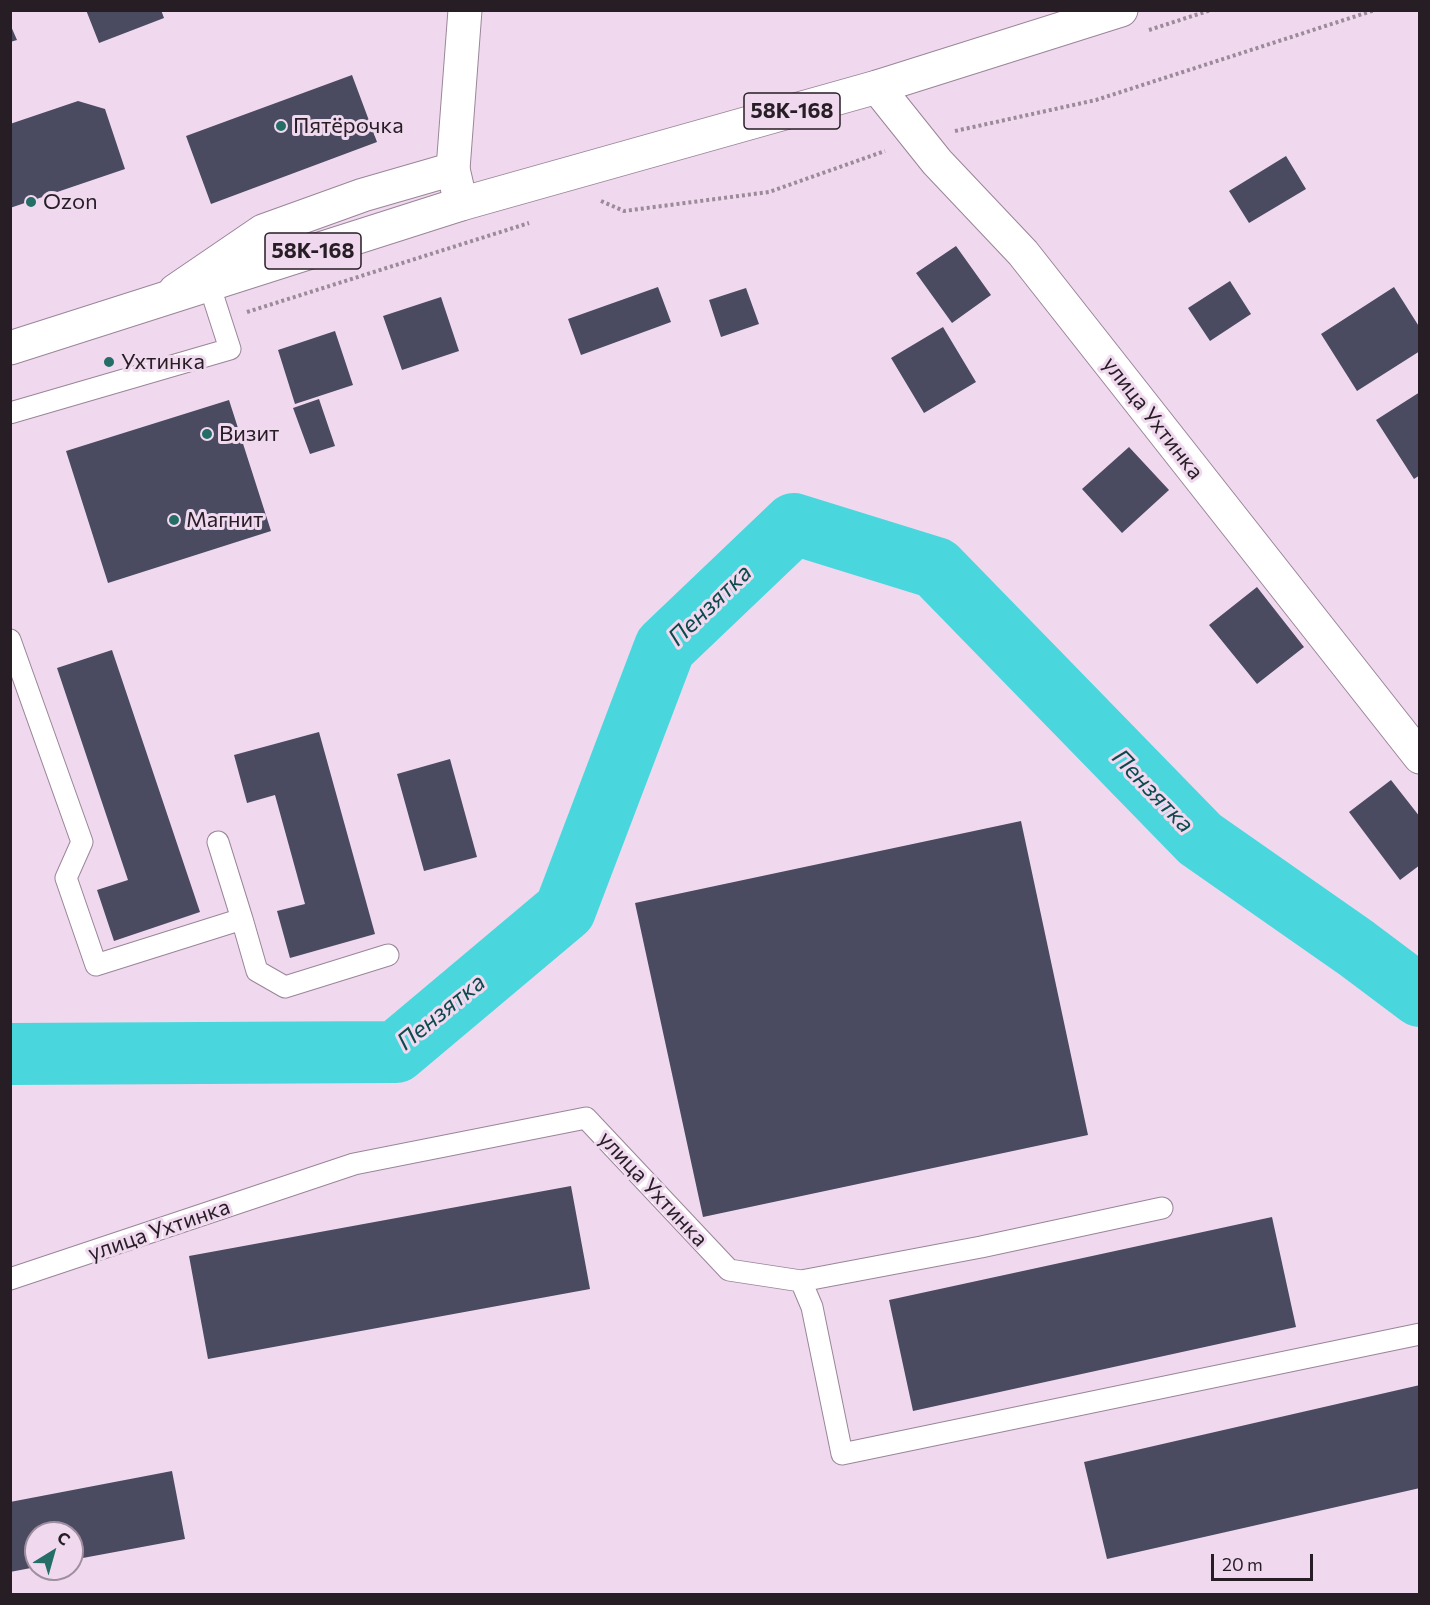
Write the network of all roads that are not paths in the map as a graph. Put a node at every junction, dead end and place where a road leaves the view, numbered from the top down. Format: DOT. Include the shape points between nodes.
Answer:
graph roads {
  1 [pos="465,10"];
  2 [pos="1121,10"];
  3 [pos="877,87"];
  4 [pos="453,169"];
  5 [pos="461,204"];
  6 [pos="208,284"];
  7 [pos="165,298"];
  8 [pos="10,348"];
  9 [pos="10,413"];
  10 [pos="10,640"];
  11 [pos="1419,757"];
  12 [pos="218,842"];
  13 [pos="242,919"];
  14 [pos="388,955"];
  15 [pos="1161,1208"];
  16 [pos="10,1279"];
  17 [pos="801,1281"];
  18 [pos="1419,1334"];
  1 -- 4 [label="street"];
  2 -- 3 [label="street, 58К-168"];
  3 -- 5 [label="street, 58К-168"];
  3 -- 11 [label="street, улица Ухтинка" via="937,162 1023,253"];
  4 -- 5 [label="street"];
  4 -- 7 [label="street" via="363,195 262,231"];
  5 -- 6 [label="street, 58К-168"];
  6 -- 7 [label="street, 58К-168"];
  6 -- 9 [label="lane" via="231,350"];
  7 -- 8 [label="street, 58К-168"];
  10 -- 13 [label="lane" via="82,842 66,878 96,965"];
  12 -- 13 [label="lane"];
  13 -- 14 [label="lane" via="257,970 285,987"];
  15 -- 17 [label="lane, улица Ухтинка"];
  16 -- 17 [label="lane, улица Ухтинка" via="354,1164 586,1118 729,1270"];
  17 -- 18 [label="lane" via="812,1307 842,1454"];
}
